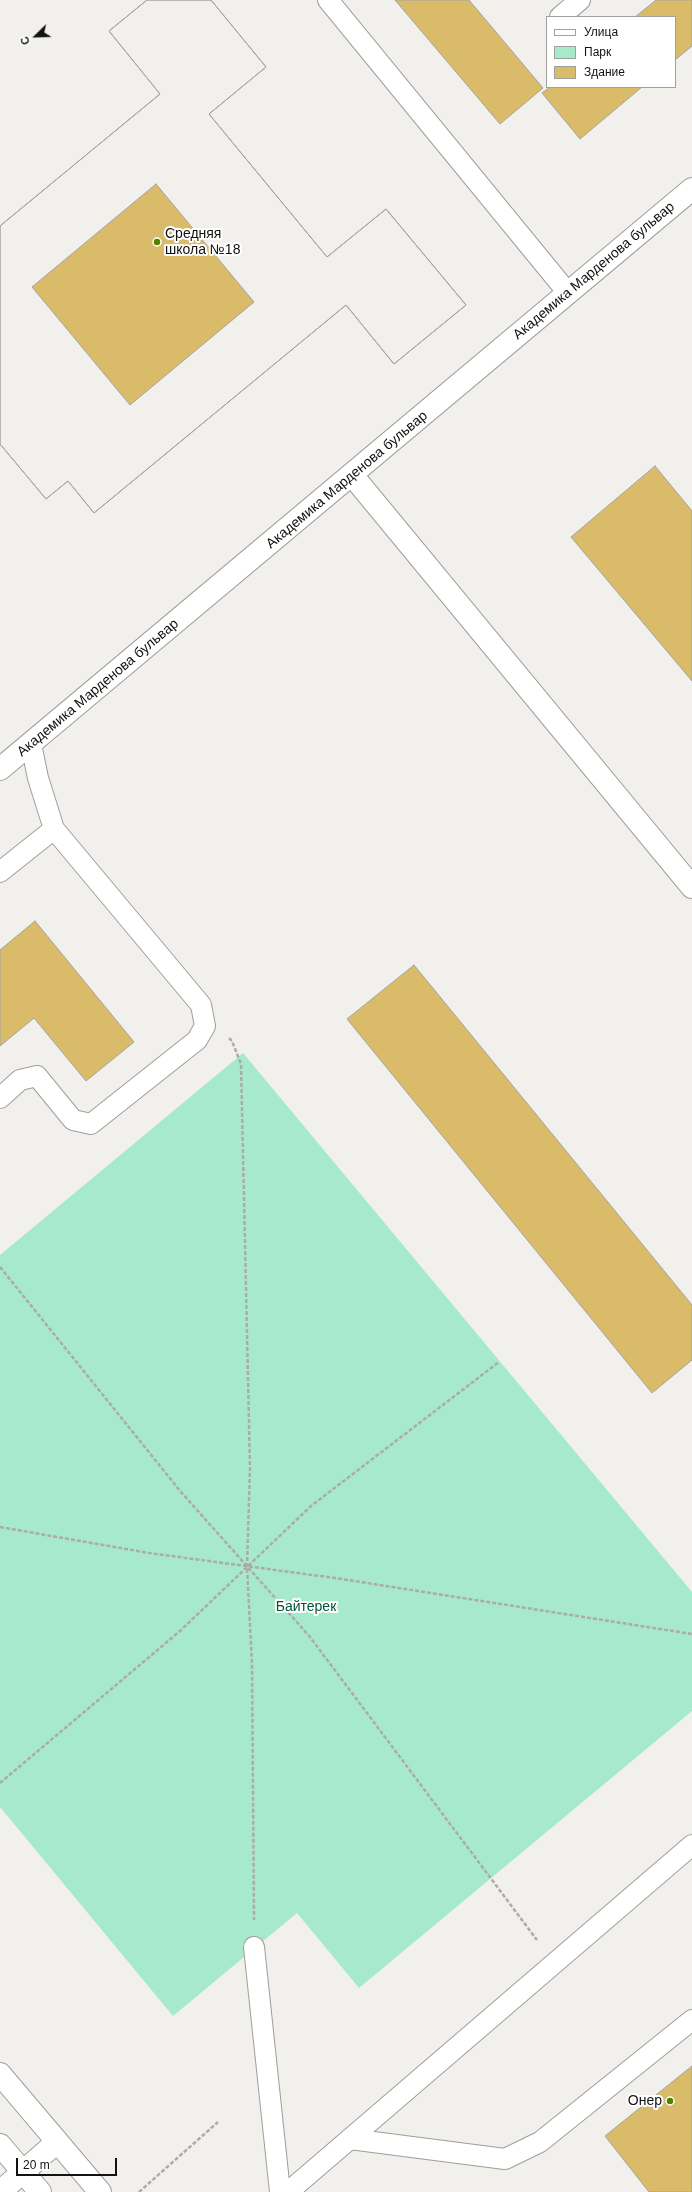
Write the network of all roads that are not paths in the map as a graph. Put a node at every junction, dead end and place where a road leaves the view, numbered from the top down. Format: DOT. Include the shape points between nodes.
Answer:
graph roads {
  1 [pos="328,0"];
  2 [pos="580,0"];
  3 [pos="561,16"];
  4 [pos="692,189"];
  5 [pos="568,293"];
  6 [pos="352,475"];
  7 [pos="31,744"];
  8 [pos="0,770"];
  9 [pos="54,829"];
  10 [pos="0,872"];
  11 [pos="692,888"];
  12 [pos="0,1098"];
  13 [pos="692,1845"];
  14 [pos="254,1947"];
  15 [pos="692,2020"];
  16 [pos="0,2074"];
  17 [pos="350,2139"];
  18 [pos="58,2142"];
  19 [pos="0,2145"];
  20 [pos="23,2173"];
  21 [pos="0,2192"];
  22 [pos="40,2192"];
  23 [pos="100,2192"];
  24 [pos="280,2192"];
  25 [pos="288,2192"];
  1 -- 5 [label="lane"];
  2 -- 3 [label="lane"];
  4 -- 5 [label="street, Академика Марденова бульвар"];
  5 -- 6 [label="street, Академика Марденова бульвар"];
  6 -- 7 [label="street, Академика Марденова бульвар"];
  6 -- 11 [label="street"];
  7 -- 8 [label="street, Академика Марденова бульвар"];
  7 -- 9 [label="lane" via="38,778"];
  9 -- 10 [label="lane"];
  9 -- 12 [label="lane" via="201,1005 205,1026 197,1040 91,1124 73,1120 37,1076 20,1080"];
  13 -- 17 [label="lane"];
  14 -- 24 [label="lane"];
  15 -- 17 [label="lane" via="540,2142 505,2159"];
  16 -- 18 [label="street"];
  17 -- 25 [label="lane"];
  18 -- 20 [label="street"];
  18 -- 23 [label="street"];
  19 -- 20 [label="street"];
  20 -- 21 [label="street"];
  20 -- 22 [label="street"];
}
